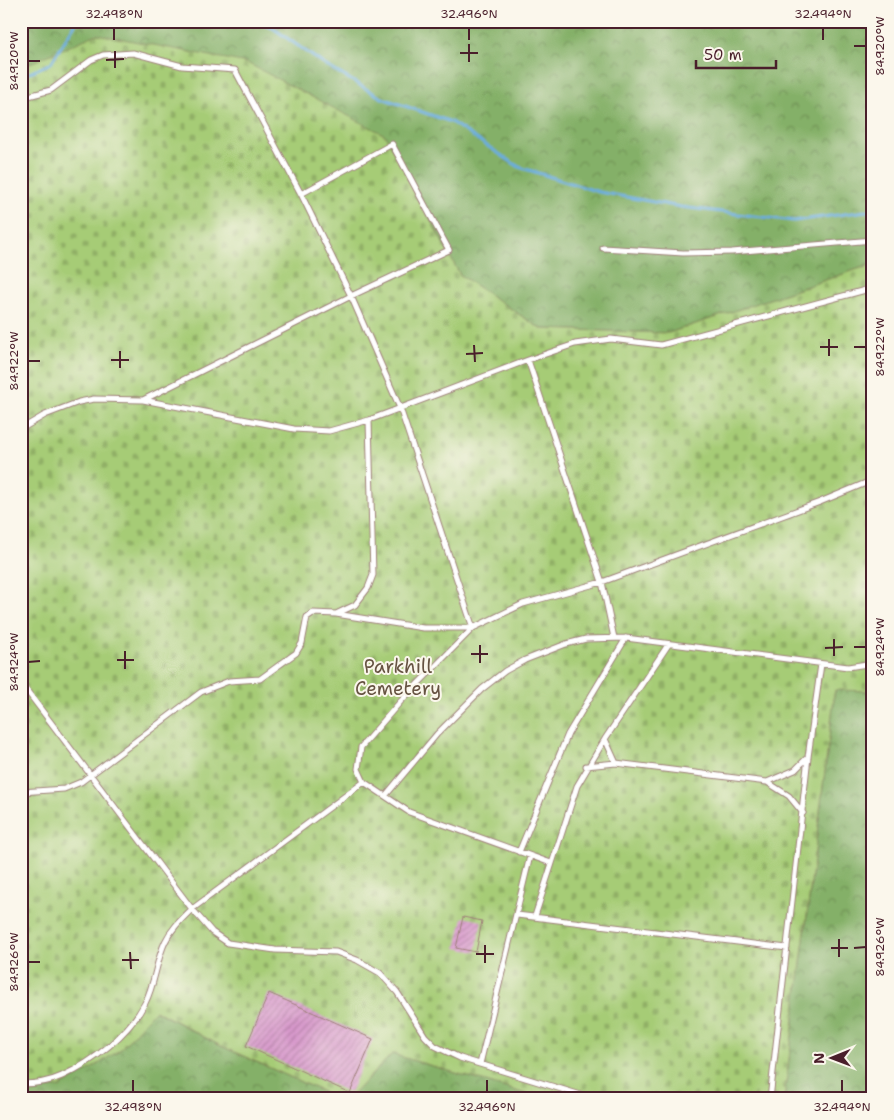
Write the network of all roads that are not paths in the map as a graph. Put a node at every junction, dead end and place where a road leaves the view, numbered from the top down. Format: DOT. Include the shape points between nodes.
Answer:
graph roads {
  1 [pos="21,98"];
  2 [pos="301,194"];
  3 [pos="873,240"];
  4 [pos="603,248"];
  5 [pos="873,288"];
  6 [pos="351,296"];
  7 [pos="528,360"];
  8 [pos="143,400"];
  9 [pos="400,408"];
  10 [pos="368,420"];
  11 [pos="21,429"];
  12 [pos="873,480"];
  13 [pos="602,582"];
  14 [pos="336,614"];
  15 [pos="473,628"];
  16 [pos="614,638"];
  17 [pos="626,638"];
  18 [pos="668,644"];
  19 [pos="873,663"];
  20 [pos="821,664"];
  21 [pos="21,682"];
  22 [pos="605,739"];
  23 [pos="808,757"];
  24 [pos="616,763"];
  25 [pos="586,766"];
  26 [pos="91,776"];
  27 [pos="364,782"];
  28 [pos="767,782"];
  29 [pos="21,792"];
  30 [pos="386,795"];
  31 [pos="803,812"];
  32 [pos="519,852"];
  33 [pos="530,856"];
  34 [pos="551,863"];
  35 [pos="192,909"];
  36 [pos="517,915"];
  37 [pos="535,916"];
  38 [pos="787,948"];
  39 [pos="480,1064"];
  40 [pos="21,1084"];
  41 [pos="594,1099"];
  42 [pos="770,1099"];
  1 -- 2 [label="lane" via="51,90 91,60 103,55 133,53 182,66 235,70"];
  2 -- 6 [label="lane"];
  2 -- 6 [label="lane" via="392,144 449,250"];
  3 -- 4 [label="lane" via="732,252 683,253"];
  5 -- 7 [label="lane" via="660,344 611,339 575,344"];
  6 -- 8 [label="lane"];
  6 -- 9 [label="lane"];
  7 -- 9 [label="lane"];
  7 -- 13 [label="lane"];
  8 -- 10 [label="lane" via="315,432"];
  8 -- 11 [label="lane" via="94,399 79,402 45,415"];
  9 -- 10 [label="lane"];
  9 -- 15 [label="lane"];
  10 -- 14 [label="lane" via="373,575 355,605"];
  12 -- 13 [label="lane"];
  13 -- 15 [label="lane" via="524,604"];
  13 -- 16 [label="lane"];
  14 -- 15 [label="lane" via="423,628"];
  14 -- 26 [label="lane" via="313,613 307,617 302,643 282,663 260,679 229,681 201,692"];
  15 -- 27 [label="lane" via="361,747 358,769"];
  16 -- 17 [label="lane"];
  16 -- 30 [label="lane" via="566,644 505,671 437,734"];
  17 -- 18 [label="lane"];
  17 -- 32 [label="lane" via="568,734"];
  18 -- 20 [label="lane"];
  18 -- 22 [label="lane"];
  19 -- 20 [label="lane" via="848,667"];
  20 -- 23 [label="lane"];
  21 -- 26 [label="lane"];
  22 -- 24 [label="lane"];
  22 -- 25 [label="lane"];
  23 -- 28 [label="lane" via="795,770"];
  23 -- 31 [label="lane"];
  24 -- 25 [label="lane"];
  24 -- 28 [label="lane"];
  25 -- 34 [label="lane"];
  26 -- 29 [label="lane" via="64,789"];
  26 -- 35 [label="lane"];
  27 -- 30 [label="lane"];
  27 -- 35 [label="lane"];
  28 -- 31 [label="lane" via="789,796"];
  30 -- 32 [label="lane" via="409,812"];
  31 -- 38 [label="lane"];
  32 -- 33 [label="lane"];
  33 -- 34 [label="lane"];
  33 -- 36 [label="lane"];
  34 -- 37 [label="lane"];
  35 -- 39 [label="lane" via="212,932 228,943 265,949 336,952 357,960 380,973 435,1046"];
  35 -- 40 [label="lane" via="165,942 153,985 144,1005 128,1026 102,1051 62,1077"];
  36 -- 37 [label="lane"];
  36 -- 39 [label="lane"];
  37 -- 38 [label="lane"];
  38 -- 42 [label="lane"];
  39 -- 41 [label="lane"];
}
